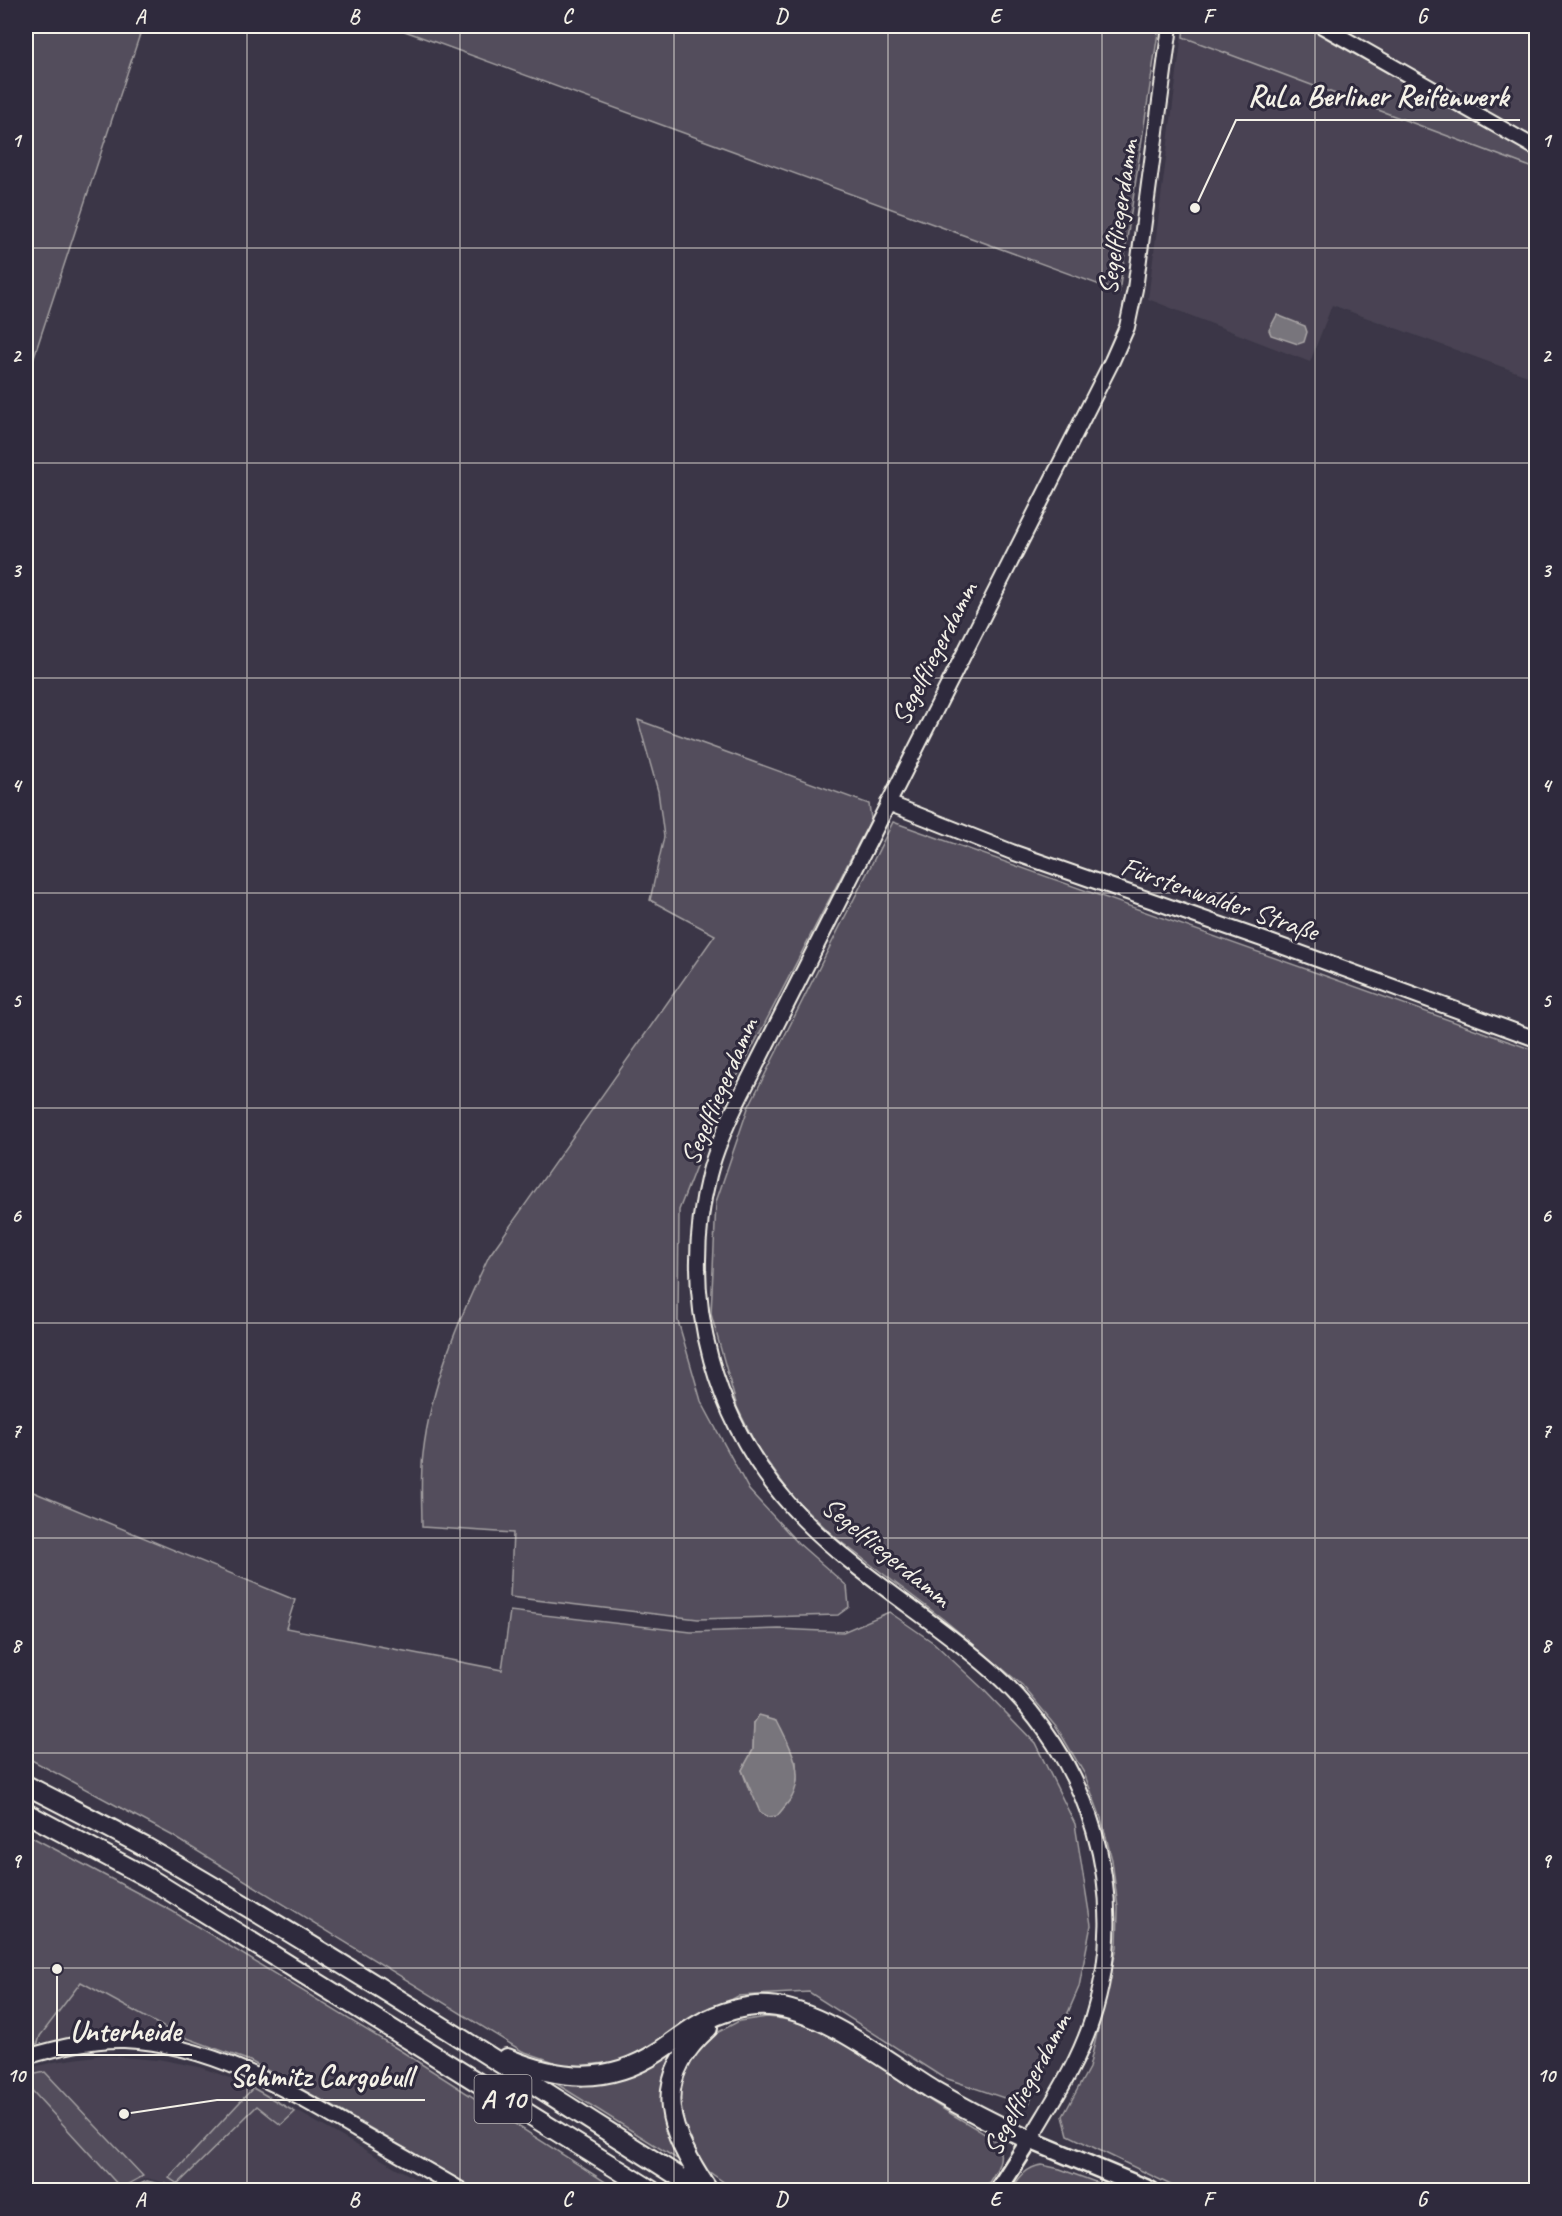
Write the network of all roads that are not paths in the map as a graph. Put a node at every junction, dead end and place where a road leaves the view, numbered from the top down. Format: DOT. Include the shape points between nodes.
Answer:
graph roads {
  1 [pos="1170,26"];
  2 [pos="1322,26"];
  3 [pos="1536,148"];
  4 [pos="888,803"];
  5 [pos="1536,1039"];
  6 [pos="26,1785"];
  7 [pos="26,1813"];
  8 [pos="725,2013"];
  9 [pos="457,2036"];
  10 [pos="26,2057"];
  11 [pos="1030,2140"];
  12 [pos="461,2190"];
  13 [pos="651,2190"];
  14 [pos="700,2190"];
  15 [pos="708,2190"];
  16 [pos="998,2190"];
  17 [pos="1150,2190"];
  1 -- 4 [label="street, Segelfliegerdamm" via="1127,327"];
  2 -- 3 [label="street"];
  4 -- 5 [label="street, Fürstenwalder Straße" via="1012,852"];
  4 -- 11 [label="street, Segelfliegerdamm" via="723,1132 709,1173 699,1226 698,1285 705,1338 722,1395 745,1444 764,1472 821,1537 968,1650 1018,1696 1056,1745 1091,1816 1107,1895 1107,1942 1100,1992 1075,2063"];
  6 -- 9 [label="highway, A 10" via="145,1847"];
  7 -- 13 [label="highway, A 10" via="152,1880"];
  8 -- 9 [label="highway" via="700,2023 635,2065 593,2076 556,2074 527,2067"];
  8 -- 11 [label="highway" via="765,2006 813,2017 961,2106"];
  8 -- 15 [label="highway" via="686,2052 670,2096 672,2120 681,2146"];
  9 -- 14 [label="highway, A 10"];
  10 -- 12 [label="street" via="79,2044 122,2040 200,2054 280,2086"];
  11 -- 16 [label="main road, Segelfliegerdamm"];
  11 -- 17 [label="main road"];
}
